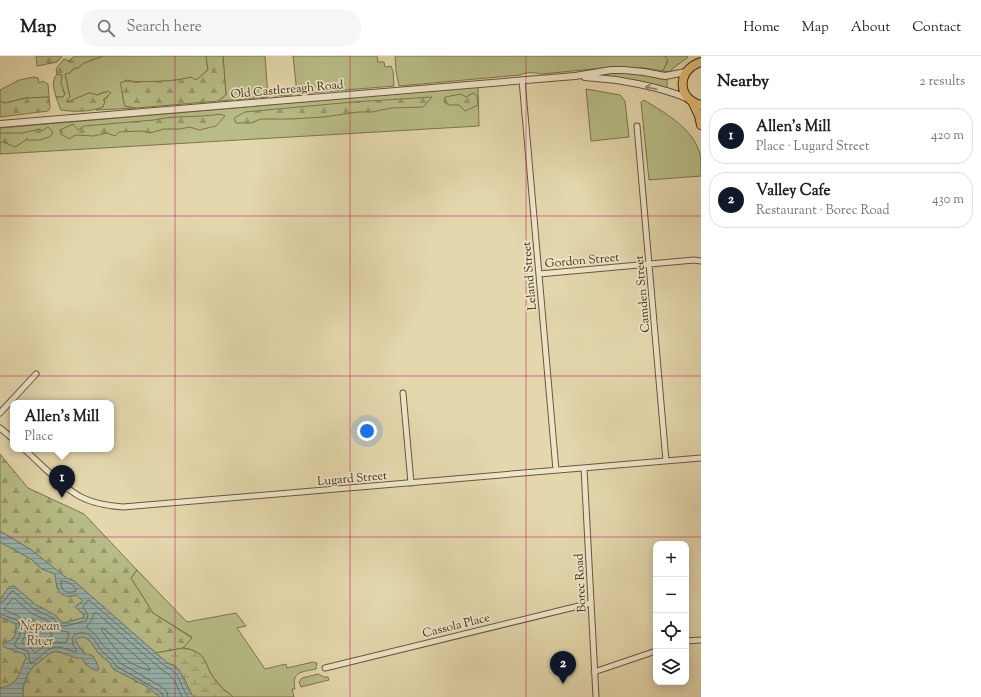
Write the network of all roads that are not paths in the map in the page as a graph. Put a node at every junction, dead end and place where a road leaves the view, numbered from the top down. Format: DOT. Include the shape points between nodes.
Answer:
graph roads {
  1 [pos="696,56"];
  2 [pos="701,62"];
  3 [pos="688,70"];
  4 [pos="576,76"];
  5 [pos="522,80"];
  6 [pos="694,102"];
  7 [pos="0,124"];
  8 [pos="701,125"];
  9 [pos="637,126"];
  10 [pos="699,261"];
  11 [pos="649,264"];
  12 [pos="539,274"];
  13 [pos="36,374"];
  14 [pos="403,393"];
  15 [pos="11,400"];
  16 [pos="10,401"];
  17 [pos="0,412"];
  18 [pos="0,428"];
  19 [pos="10,436"];
  20 [pos="27,452"];
  21 [pos="701,458"];
  22 [pos="666,461"];
  23 [pos="584,468"];
  24 [pos="556,470"];
  25 [pos="411,483"];
  26 [pos="591,603"];
  27 [pos="701,640"];
  28 [pos="689,641"];
  29 [pos="653,652"];
  30 [pos="325,668"];
  31 [pos="594,672"];
  32 [pos="596,697"];
  1 -- 3 [label="main road"];
  2 -- 3 [label="main road"];
  3 -- 4 [label="street, Old Castlereagh Road" via="665,76 611,70"];
  3 -- 6 [label="main road" via="682,81 686,95"];
  4 -- 5 [label="street, Old Castlereagh Road"];
  6 -- 4 [label="street, Old Castlereagh Road, one-way" via="672,93 607,78"];
  5 -- 7 [label="street, Old Castlereagh Road"];
  5 -- 12 [label="street, Leland Street"];
  6 -- 8 [label="main road"];
  9 -- 11 [label="street, Camden Street"];
  10 -- 11 [label="street, Gordon Street"];
  11 -- 12 [label="street, Gordon Street"];
  11 -- 22 [label="street, Camden Street"];
  12 -- 24 [label="street, Leland Street"];
  13 -- 15 [label="street"];
  14 -- 25 [label="street"];
  16 -- 17 [label="street"];
  18 -- 19 [label="street"];
  20 -- 25 [label="street, Lugard Street" via="69,490 94,502 123,508"];
  21 -- 22 [label="street, Lugard Street"];
  22 -- 23 [label="street, Lugard Street"];
  23 -- 24 [label="street, Lugard Street"];
  23 -- 26 [label="street, Borec Road"];
  24 -- 25 [label="street, Lugard Street"];
  26 -- 30 [label="street, Cassola Place"];
  26 -- 31 [label="street, Borec Road"];
  27 -- 28 [label="street"];
  29 -- 31 [label="street"];
  31 -- 32 [label="street, Borec Road"];
}
